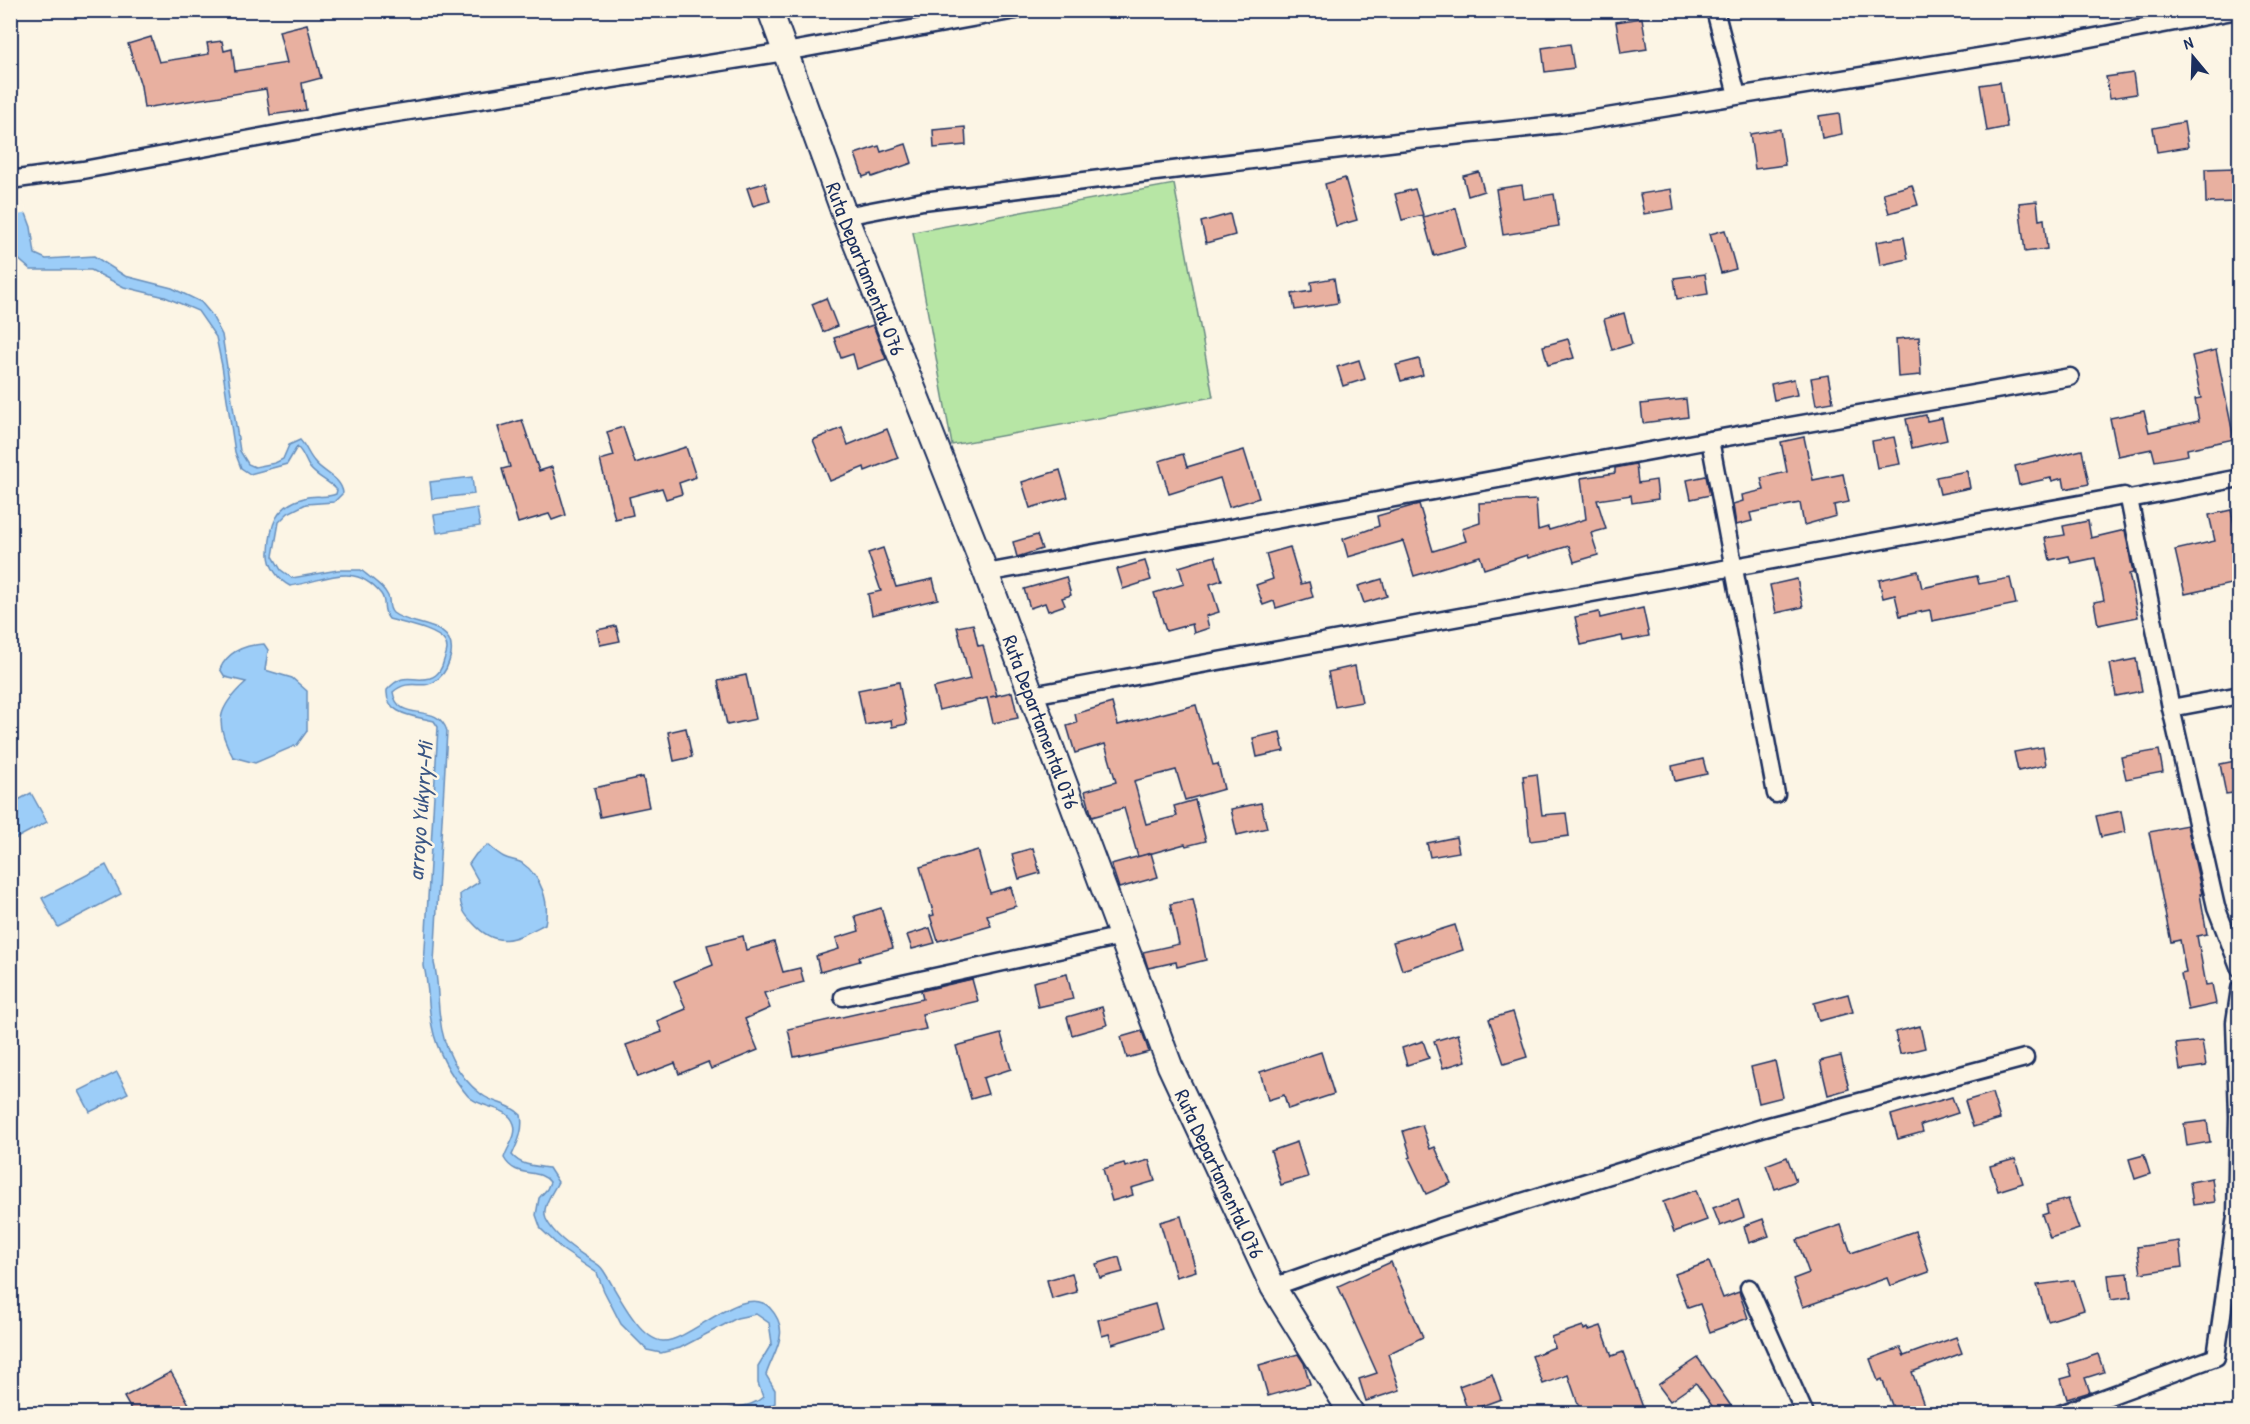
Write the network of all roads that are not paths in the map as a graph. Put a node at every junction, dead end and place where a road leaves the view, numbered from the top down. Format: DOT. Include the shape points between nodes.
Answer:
graph roads {
  1 [pos="770,10"];
  2 [pos="1016,10"];
  3 [pos="1715,10"];
  4 [pos="2238,10"];
  5 [pos="785,52"];
  6 [pos="1737,95"];
  7 [pos="10,180"];
  8 [pos="845,216"];
  9 [pos="2070,377"];
  10 [pos="1710,440"];
  11 [pos="2240,477"];
  12 [pos="2129,498"];
  13 [pos="1734,567"];
  14 [pos="986,573"];
  15 [pos="1032,695"];
  16 [pos="2240,695"];
  17 [pos="2171,708"];
  18 [pos="1776,794"];
  19 [pos="2216,907"];
  20 [pos="2240,933"];
  21 [pos="1122,936"];
  22 [pos="2240,969"];
  23 [pos="2240,988"];
  24 [pos="843,997"];
  25 [pos="2025,1058"];
  26 [pos="1273,1287"];
  27 [pos="1749,1288"];
  28 [pos="1352,1413"];
  29 [pos="1804,1413"];
  30 [pos="2060,1413"];
  1 -- 5 [label="main road, Ruta Departamental 076"];
  2 -- 5 [label="street"];
  3 -- 6 [label="street"];
  4 -- 6 [label="street" via="2053,45"];
  5 -- 7 [label="street" via="365,118"];
  5 -- 8 [label="main road, Ruta Departamental 076"];
  6 -- 8 [label="street" via="1564,124 922,201"];
  8 -- 14 [label="main road, Ruta Departamental 076"];
  9 -- 10 [label="street"];
  10 -- 13 [label="street"];
  10 -- 14 [label="street"];
  11 -- 12 [label="street"];
  12 -- 13 [label="street"];
  12 -- 17 [label="street"];
  13 -- 15 [label="street"];
  13 -- 18 [label="street"];
  14 -- 15 [label="main road, Ruta Departamental 076"];
  15 -- 21 [label="main road, Ruta Departamental 076"];
  16 -- 17 [label="street"];
  17 -- 19 [label="street"];
  19 -- 20 [label="street"];
  19 -- 22 [label="street"];
  21 -- 24 [label="street"];
  21 -- 26 [label="main road, Ruta Departamental 076" via="1170,1066"];
  23 -- 30 [label="street" via="2235,1022 2236,1216 2216,1358"];
  25 -- 26 [label="street" via="1765,1127 1438,1228"];
  26 -- 28 [label="main road, Ruta Departamental 076"];
  27 -- 29 [label="street"];
}
